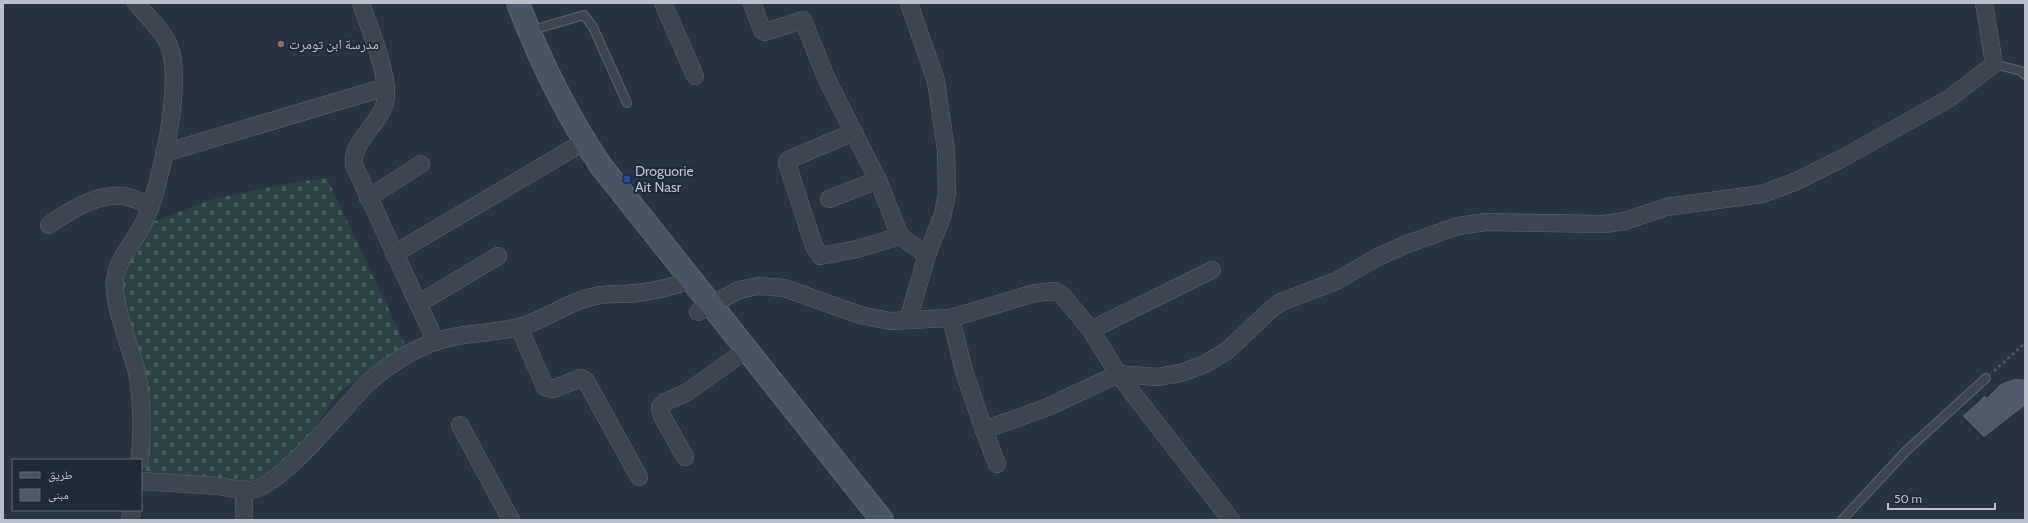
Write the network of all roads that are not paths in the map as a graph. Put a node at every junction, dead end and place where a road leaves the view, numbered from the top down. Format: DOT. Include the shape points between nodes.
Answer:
graph roads {
  1 [pos="136,3"];
  2 [pos="361,3"];
  3 [pos="505,3"];
  4 [pos="518,3"];
  5 [pos="663,3"];
  6 [pos="752,3"];
  7 [pos="909,3"];
  8 [pos="1984,3"];
  9 [pos="529,32"];
  10 [pos="1994,64"];
  11 [pos="695,76"];
  12 [pos="2025,76"];
  13 [pos="386,87"];
  14 [pos="627,103"];
  15 [pos="854,132"];
  16 [pos="575,147"];
  17 [pos="164,153"];
  18 [pos="422,164"];
  19 [pos="878,180"];
  20 [pos="368,198"];
  21 [pos="829,199"];
  22 [pos="151,206"];
  23 [pos="49,225"];
  24 [pos="900,236"];
  25 [pos="394,254"];
  26 [pos="927,255"];
  27 [pos="498,256"];
  28 [pos="1212,270"];
  29 [pos="683,283"];
  30 [pos="418,304"];
  31 [pos="704,309"];
  32 [pos="951,318"];
  33 [pos="908,320"];
  34 [pos="519,327"];
  35 [pos="1091,330"];
  36 [pos="436,342"];
  37 [pos="735,358"];
  38 [pos="1118,374"];
  39 [pos="1986,378"];
  40 [pos="460,425"];
  41 [pos="984,430"];
  42 [pos="685,457"];
  43 [pos="140,459"];
  44 [pos="997,464"];
  45 [pos="639,476"];
  46 [pos="142,481"];
  47 [pos="244,490"];
  48 [pos="244,520"];
  49 [pos="511,520"];
  50 [pos="864,520"];
  51 [pos="882,520"];
  52 [pos="1231,520"];
  53 [pos="1842,520"];
  1 -- 17 [label="street" via="159,28 172,55 175,76"];
  2 -- 13 [label="street"];
  3 -- 16 [label="main road" via="541,88"];
  4 -- 9 [label="main road"];
  5 -- 11 [label="street"];
  6 -- 15 [label="street" via="765,32 803,20 827,80"];
  7 -- 26 [label="street" via="936,81 946,150 947,193"];
  8 -- 10 [label="street"];
  9 -- 14 [label="lane" via="584,15 593,26"];
  9 -- 29 [label="main road" via="552,86 582,138"];
  10 -- 12 [label="lane" via="2021,71"];
  10 -- 38 [label="street" via="1950,98 1841,159 1797,181 1762,194 1666,207 1625,221 1605,224 1486,222 1458,226 1400,248 1336,281 1281,302 1228,350 1205,364 1181,373 1157,377"];
  13 -- 17 [label="street"];
  13 -- 20 [label="street" via="384,106 353,160 355,171"];
  15 -- 19 [label="street"];
  15 -- 24 [label="street" via="788,160 814,246 821,256 857,249"];
  16 -- 25 [label="street"];
  16 -- 29 [label="main road" via="612,200"];
  17 -- 22 [label="street"];
  18 -- 20 [label="street"];
  19 -- 21 [label="street"];
  19 -- 24 [label="street"];
  20 -- 25 [label="street"];
  22 -- 23 [label="street" via="130,197 114,196 72,210"];
  22 -- 43 [label="street" via="115,279 119,309 140,393"];
  24 -- 26 [label="street"];
  25 -- 30 [label="street"];
  26 -- 33 [label="street"];
  27 -- 30 [label="street"];
  28 -- 35 [label="street"];
  29 -- 31 [label="main road"];
  29 -- 34 [label="street" via="637,293 596,296 568,305"];
  30 -- 36 [label="street"];
  31 -- 33 [label="street" via="740,290 758,286 784,288 860,315 890,321"];
  31 -- 37 [label="main road"];
  31 -- 51 [label="main road"];
  32 -- 33 [label="street"];
  32 -- 35 [label="street" via="1035,293 1055,291 1062,295"];
  32 -- 41 [label="street" via="964,371"];
  34 -- 36 [label="street" via="477,332"];
  34 -- 45 [label="street" via="545,387 553,389 581,378 586,381"];
  35 -- 38 [label="street"];
  36 -- 47 [label="street" via="414,350 396,361 369,382 276,477 257,488"];
  37 -- 42 [label="street" via="686,393 665,402 660,407 662,416"];
  37 -- 50 [label="main road"];
  38 -- 41 [label="street" via="1048,407"];
  38 -- 52 [label="street"];
  39 -- 53 [label="lane" via="1906,451"];
  40 -- 49 [label="street"];
  41 -- 44 [label="street"];
  46 -- 47 [label="street"];
  47 -- 48 [label="street"];
}
